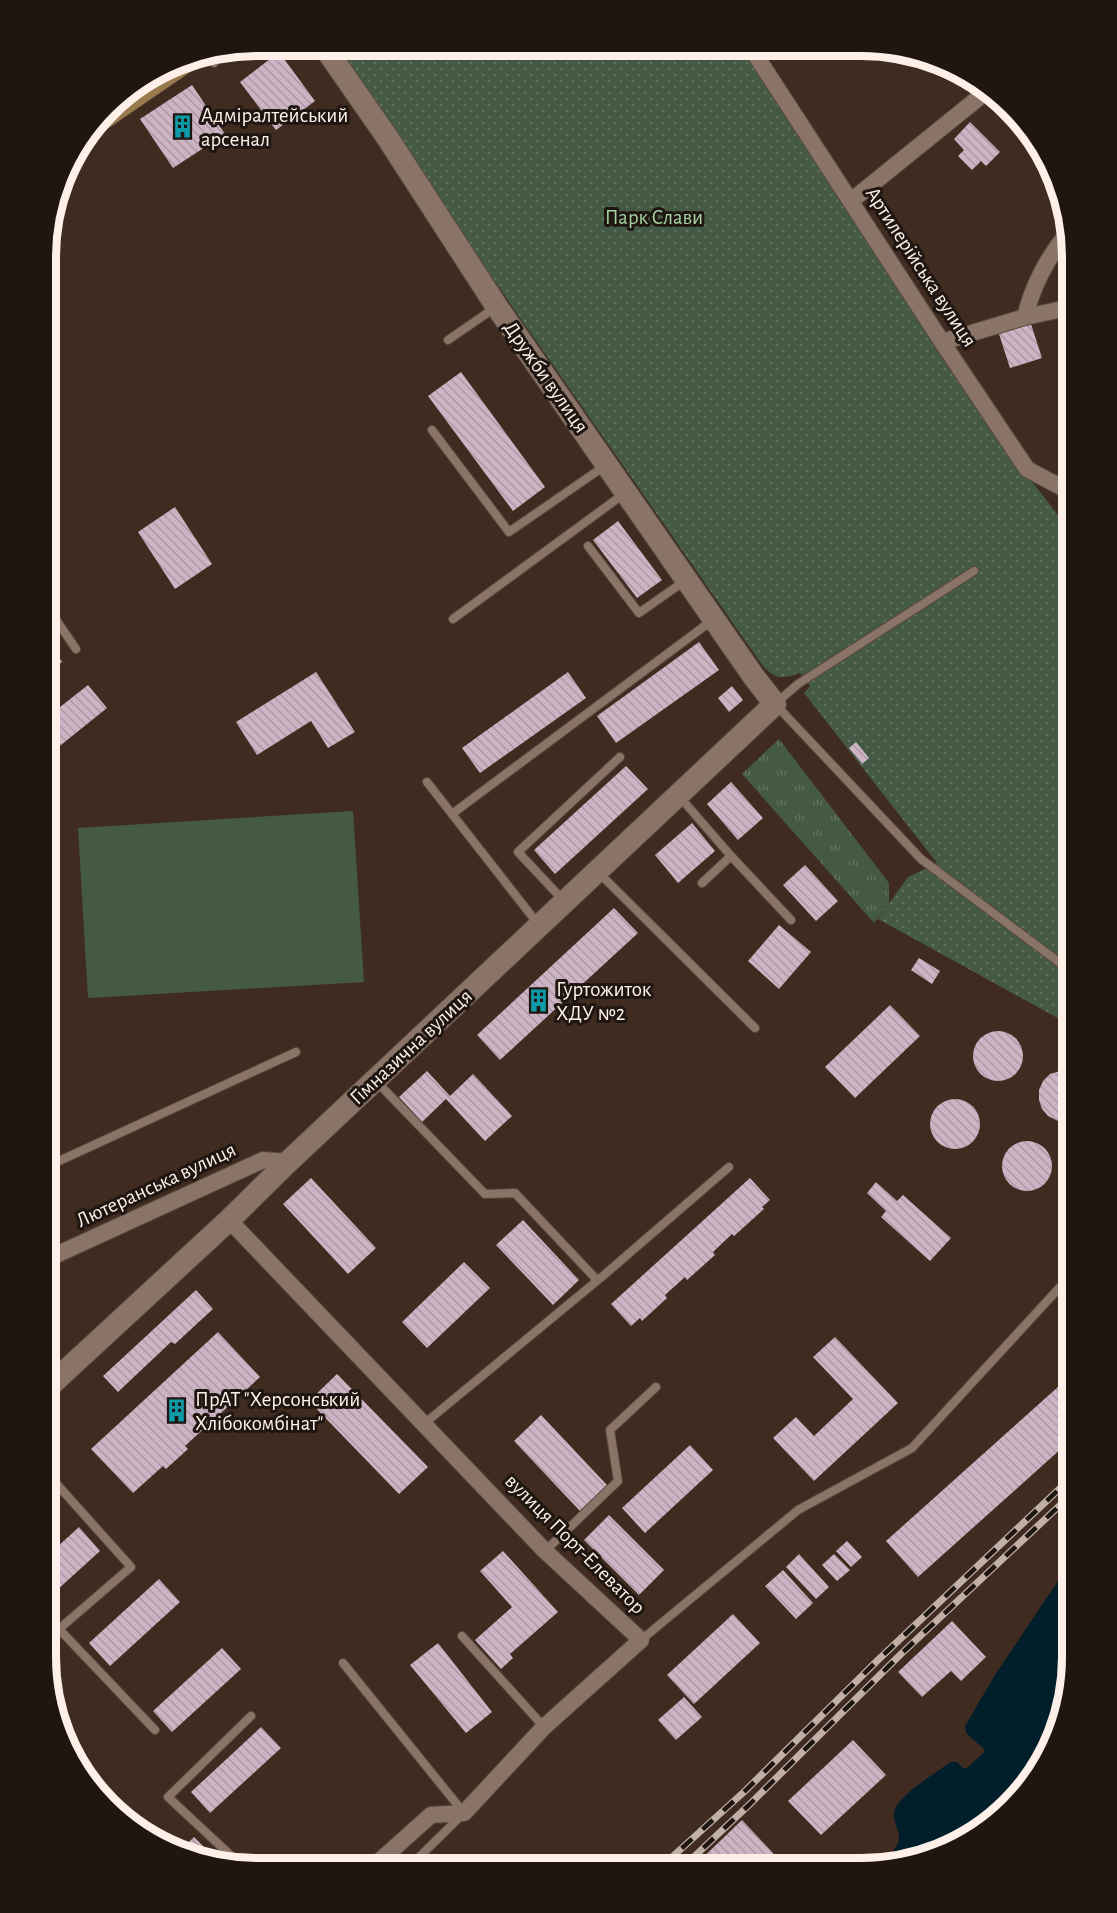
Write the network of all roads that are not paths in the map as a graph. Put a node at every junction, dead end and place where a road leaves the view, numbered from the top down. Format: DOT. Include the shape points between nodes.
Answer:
graph roads {
  1 [pos="331,56"];
  2 [pos="758,56"];
  3 [pos="212,60"];
  4 [pos="214,63"];
  5 [pos="981,96"];
  6 [pos="851,201"];
  7 [pos="1061,243"];
  8 [pos="497,307"];
  9 [pos="1062,309"];
  10 [pos="1025,317"];
  11 [pos="448,340"];
  12 [pos="942,342"];
  13 [pos="432,430"];
  14 [pos="606,465"];
  15 [pos="1062,488"];
  16 [pos="626,493"];
  17 [pos="588,546"];
  18 [pos="974,571"];
  19 [pos="687,580"];
  20 [pos="453,619"];
  21 [pos="714,619"];
  22 [pos="56,620"];
  23 [pos="76,649"];
  24 [pos="775,704"];
  25 [pos="620,757"];
  26 [pos="426,782"];
  27 [pos="679,795"];
  28 [pos="452,814"];
  29 [pos="731,856"];
  30 [pos="598,872"];
  31 [pos="702,883"];
  32 [pos="566,903"];
  33 [pos="791,920"];
  34 [pos="540,926"];
  35 [pos="1061,964"];
  36 [pos="755,1028"];
  37 [pos="296,1052"];
  38 [pos="375,1080"];
  39 [pos="56,1162"];
  40 [pos="288,1162"];
  41 [pos="729,1167"];
  42 [pos="229,1220"];
  43 [pos="56,1255"];
  44 [pos="597,1280"];
  45 [pos="1061,1286"];
  46 [pos="56,1380"];
  47 [pos="656,1387"];
  48 [pos="425,1423"];
  49 [pos="56,1484"];
  50 [pos="58,1486"];
  51 [pos="545,1551"];
  52 [pos="59,1629"];
  53 [pos="56,1630"];
  54 [pos="462,1636"];
  55 [pos="641,1640"];
  56 [pos="343,1663"];
  57 [pos="251,1716"];
  58 [pos="544,1727"];
  59 [pos="155,1730"];
  60 [pos="464,1813"];
  61 [pos="231,1856"];
  62 [pos="384,1857"];
  63 [pos="419,1857"];
  1 -- 8 [label="street, Дружби вулиця"];
  2 -- 6 [label="street, Артилерійська вулиця"];
  3 -- 4 [label="lane"];
  5 -- 6 [label="street"];
  6 -- 12 [label="street, Артилерійська вулиця"];
  7 -- 10 [label="street" via="1038,280"];
  8 -- 11 [label="lane"];
  8 -- 14 [label="street, Дружби вулиця"];
  9 -- 10 [label="street"];
  10 -- 12 [label="street"];
  12 -- 15 [label="street, Артилерійська вулиця" via="1027,469"];
  13 -- 14 [label="lane" via="509,532"];
  14 -- 16 [label="street, Дружби вулиця"];
  16 -- 19 [label="street, Дружби вулиця"];
  16 -- 20 [label="lane"];
  17 -- 19 [label="lane" via="639,614"];
  18 -- 24 [label="lane" via="798,684"];
  19 -- 21 [label="street, Дружби вулиця"];
  21 -- 24 [label="street, Дружби вулиця"];
  21 -- 28 [label="lane"];
  22 -- 23 [label="lane"];
  24 -- 27 [label="street, Гімназична вулиця"];
  24 -- 35 [label="lane" via="921,859"];
  25 -- 32 [label="lane" via="518,852"];
  26 -- 28 [label="lane"];
  27 -- 29 [label="lane"];
  27 -- 30 [label="street, Гімназична вулиця"];
  28 -- 34 [label="lane"];
  29 -- 31 [label="lane"];
  29 -- 33 [label="lane"];
  30 -- 32 [label="street, Гімназична вулиця"];
  30 -- 36 [label="lane"];
  32 -- 34 [label="street, Гімназична вулиця"];
  34 -- 38 [label="street, Гімназична вулиця"];
  37 -- 39 [label="lane"];
  38 -- 40 [label="street, Гімназична вулиця"];
  38 -- 44 [label="lane" via="485,1194 514,1193"];
  40 -- 42 [label="street, Гімназична вулиця"];
  40 -- 43 [label="street, Лютеранська вулиця" via="263,1160"];
  41 -- 44 [label="lane"];
  42 -- 46 [label="street, Гімназична вулиця"];
  42 -- 48 [label="street, вулиця Порт-Елеватор"];
  44 -- 48 [label="lane"];
  45 -- 55 [label="lane" via="912,1448 798,1510"];
  47 -- 51 [label="lane" via="610,1430 618,1481"];
  48 -- 51 [label="street, вулиця Порт-Елеватор"];
  49 -- 50 [label="lane"];
  50 -- 52 [label="lane" via="131,1567"];
  51 -- 55 [label="street, вулиця Порт-Елеватор"];
  52 -- 53 [label="lane"];
  52 -- 59 [label="lane"];
  54 -- 58 [label="lane"];
  55 -- 58 [label="street, вулиця Порт-Елеватор"];
  56 -- 60 [label="lane"];
  57 -- 61 [label="lane" via="168,1797"];
  58 -- 60 [label="street, вулиця Порт-Елеватор"];
  60 -- 62 [label="street" via="431,1815"];
  60 -- 63 [label="lane"];
}
